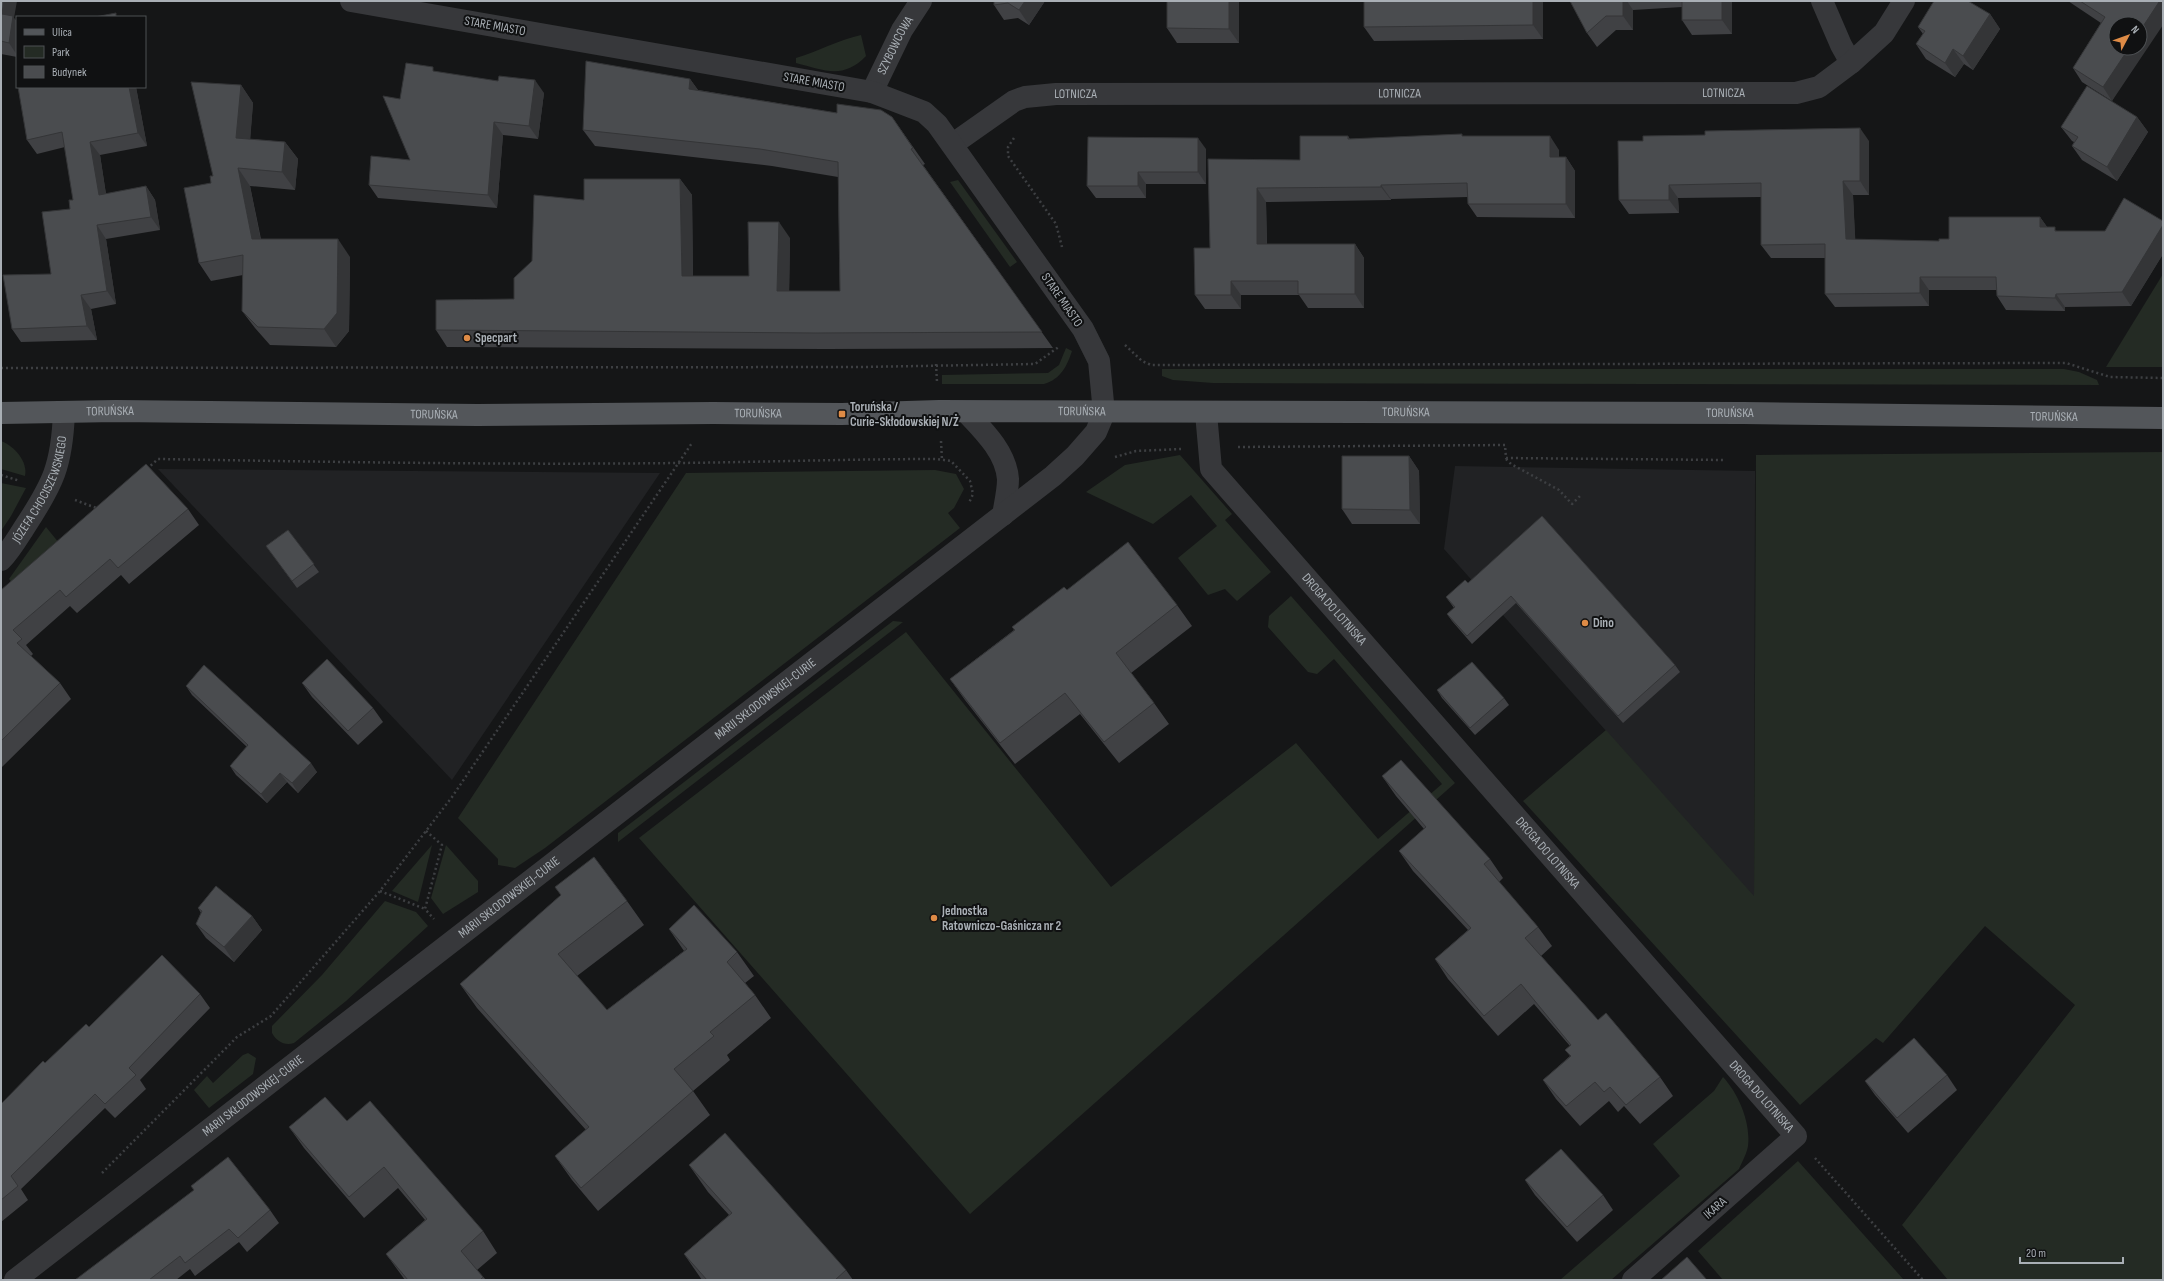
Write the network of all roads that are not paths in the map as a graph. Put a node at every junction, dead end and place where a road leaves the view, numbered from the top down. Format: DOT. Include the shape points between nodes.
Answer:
graph roads {
  1 [pos="351,1"];
  2 [pos="921,1"];
  3 [pos="1822,1"];
  4 [pos="1904,1"];
  5 [pos="1851,63"];
  6 [pos="872,92"];
  7 [pos="953,144"];
  8 [pos="64,412"];
  9 [pos="966,412"];
  10 [pos="1104,412"];
  11 [pos="1,413"];
  12 [pos="1206,413"];
  13 [pos="2163,418"];
  14 [pos="1003,515"];
  15 [pos="1,560"];
  16 [pos="1796,1136"];
  17 [pos="15,1280"];
  18 [pos="1633,1280"];
  1 -- 6 [label="street, STARE MIASTO"];
  2 -- 6 [label="street, SZYBOWCOWA" via="902,30"];
  3 -- 5 [label="street"];
  4 -- 5 [label="street, LOTNICZA" via="1884,33"];
  5 -- 7 [label="street, LOTNICZA" via="1818,87 1796,93 1056,94 1025,97 1014,101"];
  6 -- 7 [label="street, STARE MIASTO" via="924,112"];
  7 -- 10 [label="street, STARE MIASTO" via="1083,329 1099,361"];
  8 -- 9 [label="main road, TORUŃSKA" via="477,415"];
  8 -- 11 [label="main road, TORUŃSKA"];
  8 -- 15 [label="street, JÓZEFA CHOCISZEWSKIEGO" via="63,442 57,470 48,489"];
  9 -- 10 [label="main road, TORUŃSKA"];
  9 -- 14 [label="street" via="992,440 1006,468 1008,479"];
  10 -- 12 [label="main road, TORUŃSKA"];
  10 -- 14 [label="street, MARII SKŁODOWSKIEJ-CURIE" via="1096,432 1075,456"];
  12 -- 13 [label="main road, TORUŃSKA" via="1743,413"];
  12 -- 16 [label="street, DROGA DO LOTNISKA" via="1211,469"];
  14 -- 17 [label="street, MARII SKŁODOWSKIEJ-CURIE"];
  16 -- 18 [label="street, IKARA"];
}
